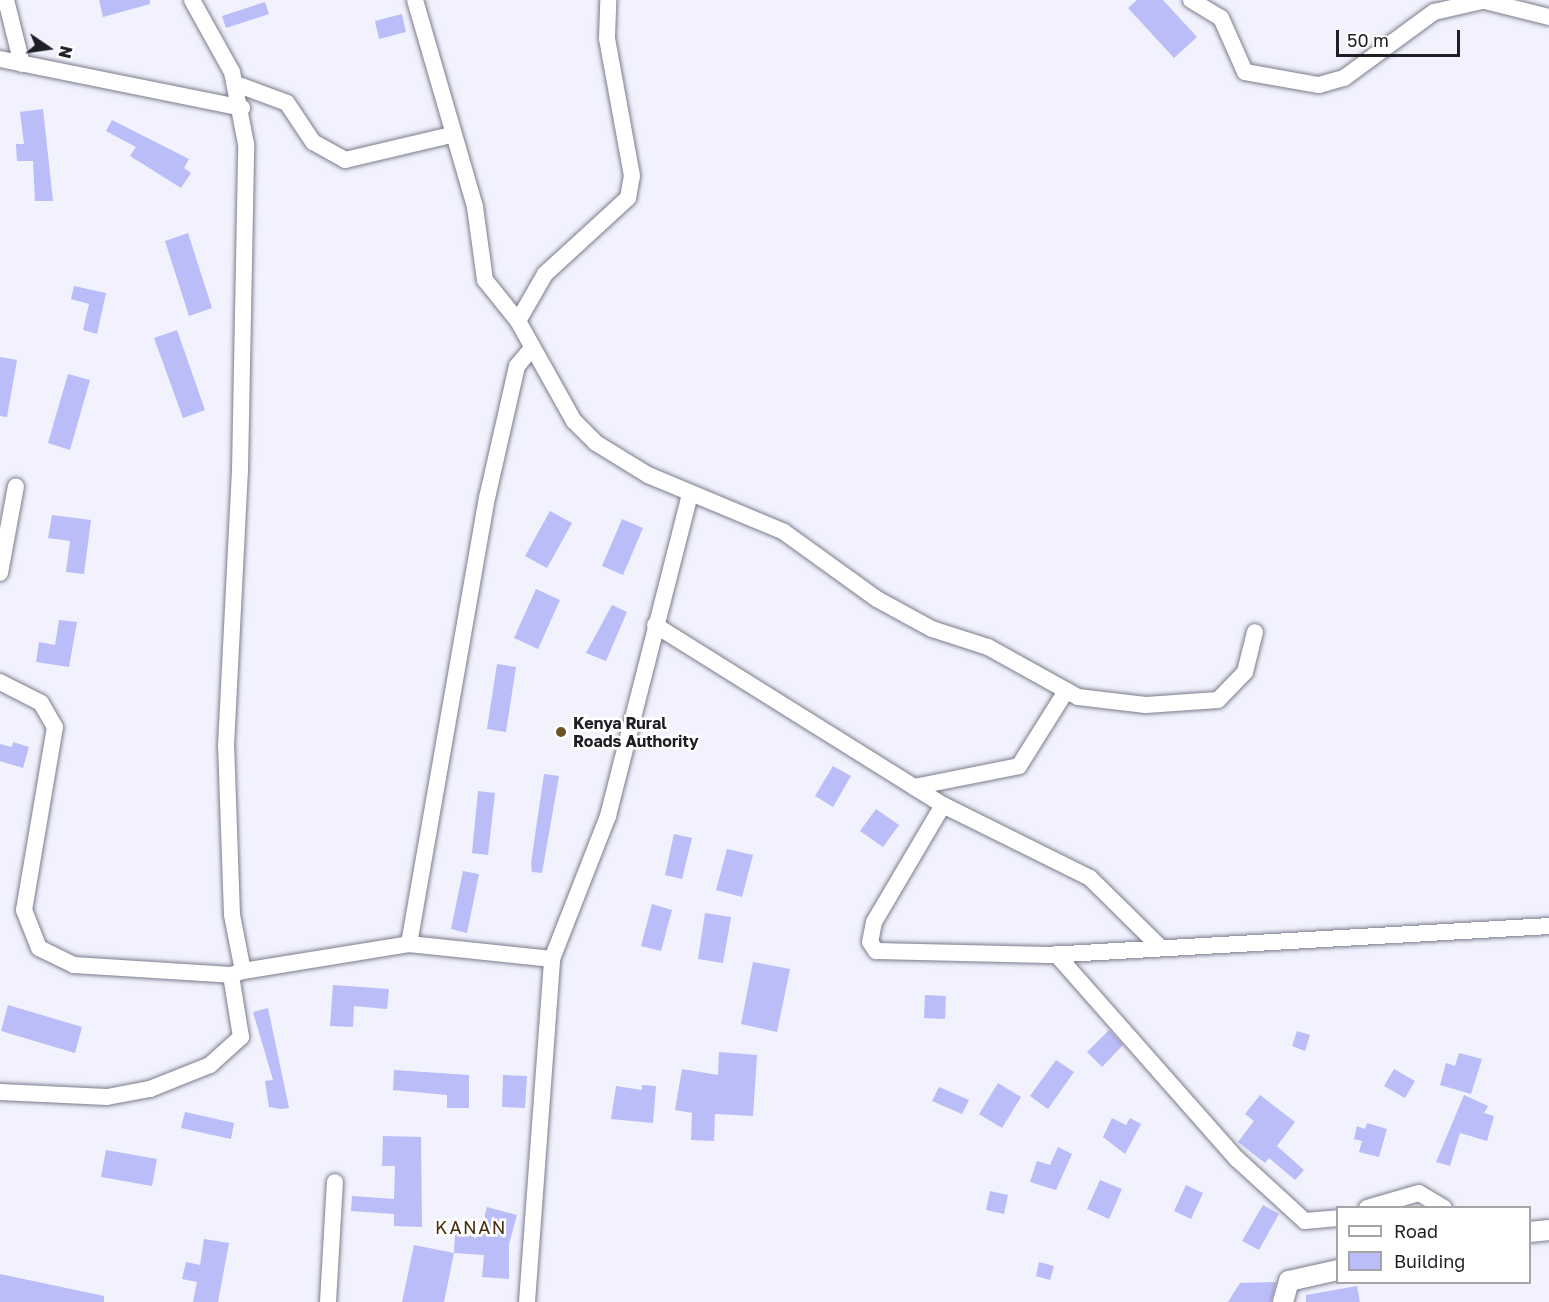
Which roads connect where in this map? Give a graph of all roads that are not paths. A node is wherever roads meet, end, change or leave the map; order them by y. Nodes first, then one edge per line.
1 (6, 0) edge
2 (192, 0) edge
3 (415, 0) edge
4 (608, 0) edge
5 (1191, 0) edge
6 (1486, 0) edge
7 (1549, 17) edge
8 (0, 59) edge
9 (22, 64) junction
10 (236, 84) junction
11 (242, 108) junction
12 (451, 135) junction
13 (518, 321) junction
14 (532, 348) junction
15 (16, 486) dead end
16 (690, 494) junction
17 (0, 573) edge
18 (655, 626) junction
19 (1255, 633) dead end
20 (0, 682) edge
21 (1066, 691) junction
22 (914, 787) junction
23 (943, 805) junction
24 (1549, 926) edge
25 (409, 944) junction
26 (1159, 946) junction
27 (1056, 954) junction
28 (552, 959) junction
29 (237, 973) junction
30 (0, 1092) edge
31 (335, 1182) dead end
32 (1374, 1206) edge
33 (1441, 1206) edge
34 (1336, 1218) edge
35 (1549, 1230) edge
36 (1531, 1232) edge
37 (1336, 1270) edge
38 (328, 1302) edge
39 (528, 1302) edge
40 (1283, 1302) edge

1 - 9 street
2 - 10 street
3 - 12 street
4 - 13 street
5 - 6 street
6 - 7 street
8 - 9 street
9 - 11 street
10 - 11 street
10 - 12 street
11 - 29 street
12 - 13 street
13 - 14 street
14 - 16 street
14 - 25 street
15 - 17 street
16 - 18 street
16 - 21 street
18 - 22 street
18 - 28 street
19 - 21 street
20 - 29 street
21 - 22 street
22 - 23 street
23 - 26 street
23 - 27 street
24 - 26 street
25 - 28 street
25 - 29 street
26 - 27 street
27 - 34 street
28 - 39 street
29 - 30 street
31 - 38 street
32 - 33 street
35 - 36 street
37 - 40 street

